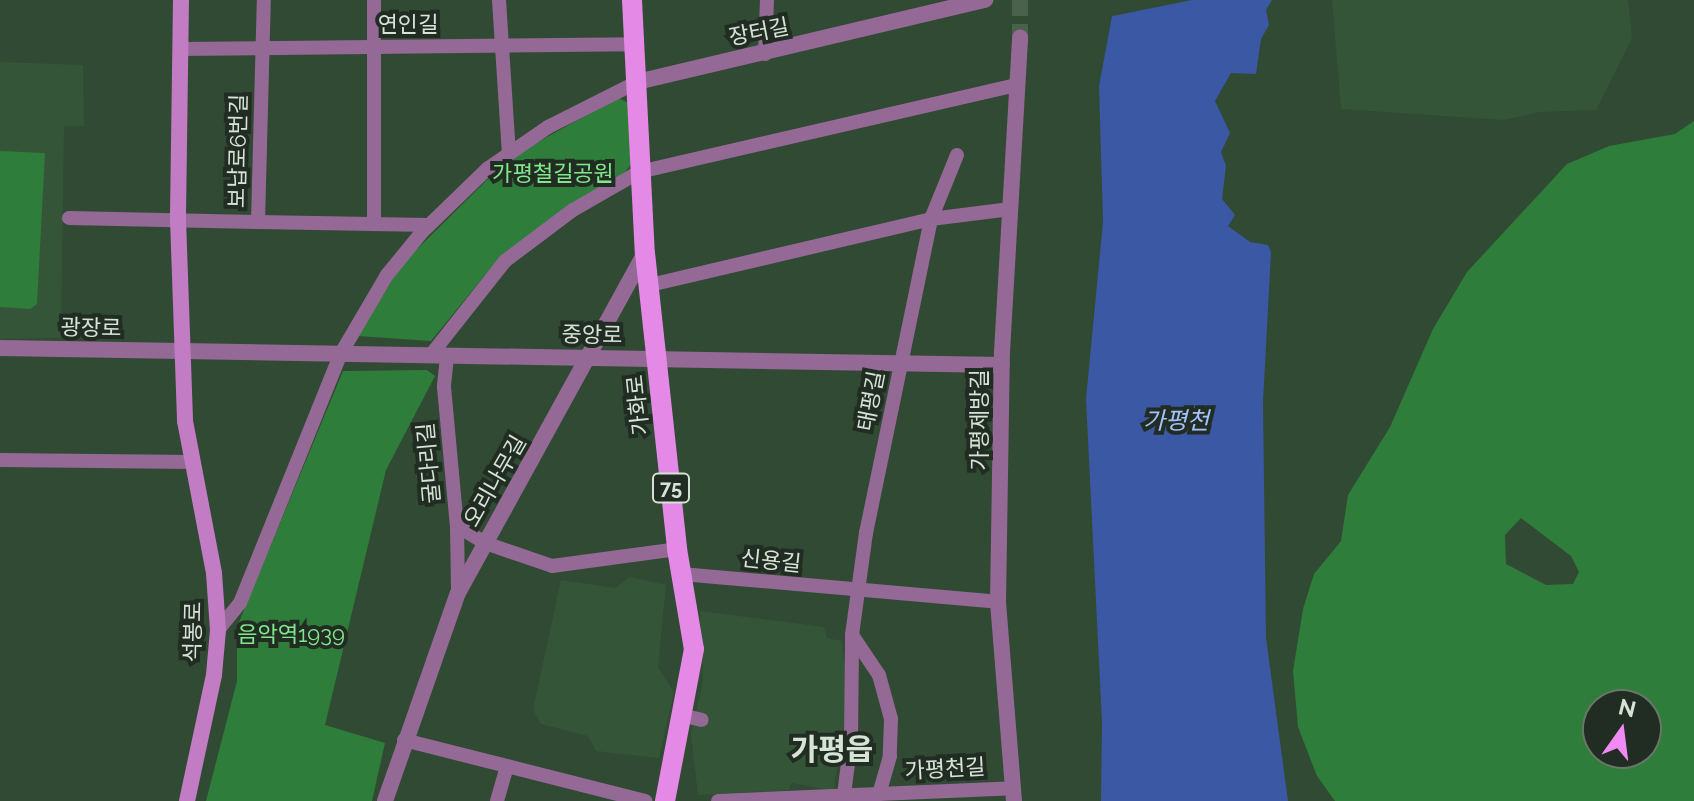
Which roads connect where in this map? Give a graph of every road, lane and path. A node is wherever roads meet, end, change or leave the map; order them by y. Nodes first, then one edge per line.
1 (181, 0) edge
2 (264, 0) edge
3 (374, 0) edge
4 (499, 0) edge
5 (632, 0) edge
6 (767, 0) edge
7 (985, 0) edge
8 (935, 7) edge
9 (1020, 38) tunnel mouth
10 (635, 44) junction
11 (373, 47) junction
12 (262, 48) junction
13 (181, 49) junction
14 (502, 49) junction
15 (765, 54) junction
16 (637, 82) junction
17 (1017, 85) junction
18 (509, 154) junction
19 (957, 155) dead end
20 (639, 172) junction
21 (1010, 209) junction
22 (69, 218) dead end
23 (178, 219) junction
24 (931, 219) junction
25 (258, 222) junction
26 (374, 223) junction
27 (429, 225) junction
28 (645, 253) junction
29 (650, 285) junction
30 (0, 348) edge
31 (182, 351) junction
32 (340, 355) junction
33 (592, 356) junction
34 (439, 357) junction
35 (658, 358) junction
36 (901, 363) junction
37 (1002, 365) junction
38 (0, 460) edge
39 (193, 462) junction
40 (457, 526) junction
41 (485, 543) junction
42 (677, 549) junction
43 (681, 574) junction
44 (857, 592) junction
45 (458, 593) junction
46 (998, 602) junction
47 (218, 630) junction
48 (852, 635) junction
49 (404, 740) junction
50 (507, 767) junction
51 (879, 794) junction
52 (844, 795) junction
53 (1014, 795) edge
54 (715, 798) edge
55 (187, 801) edge
56 (385, 801) edge
57 (497, 801) edge
58 (645, 801) edge
59 (665, 801) edge

1 - 13 main road, 석봉로
2 - 12 street, 보납로6번길
3 - 11 street
4 - 14 street
5 - 10 main road, 가화로 / 75
6 - 15 street
7 - 8 street
8 - 15 street, 장터길
9 - 17 street, 가평제방길
10 - 14 street, 연인길
10 - 16 main road, 가화로 / 75
11 - 12 street, 연인길
11 - 14 street, 연인길
11 - 26 street
12 - 13 street, 연인길
12 - 25 street, 보납로6번길
13 - 23 main road, 석봉로
14 - 18 street
15 - 16 street, 장터길
16 - 18 street
16 - 20 main road, 가화로 / 75
17 - 20 street
17 - 21 street, 가평제방길
18 - 27 street
19 - 24 street, 태평길
20 - 28 main road, 가화로 / 75
20 - 34 street
21 - 24 street
21 - 37 street, 가평제방길
22 - 23 street
23 - 25 street, 보납로6번길
23 - 31 main road, 석봉로
24 - 29 street
24 - 36 street, 태평길
25 - 26 street
26 - 27 street
27 - 32 street
28 - 29 main road, 가화로 / 75
28 - 33 street, 오리나무길
29 - 35 main road, 가화로 / 75
30 - 31 street, 광장로
31 - 32 street, 중앙로
31 - 39 main road, 석봉로
32 - 34 street, 중앙로
32 - 47 street
33 - 34 street, 중앙로
33 - 35 street, 중앙로
33 - 41 street, 오리나무길
34 - 40 street, 굴다리길
35 - 36 street, 중앙로
35 - 42 main road, 가화로 / 75
36 - 37 street, 중앙로
36 - 44 street, 태평길
37 - 46 street, 가평제방길
38 - 39 street
39 - 47 main road, 석봉로
40 - 41 street, 굴다리길
40 - 45 street
41 - 42 street, 굴다리길
41 - 45 street, 오리나무길
42 - 43 main road, 가화로 / 75
43 - 44 street, 신용길
43 - 59 main road, 가화로 / 75
44 - 46 street, 신용길
44 - 48 street
45 - 49 street, 오리나무길
46 - 53 street, 가평제방길
47 - 55 main road, 석봉로
48 - 51 street, 가평천길
48 - 52 street
49 - 50 street
49 - 56 street, 오리나무길
50 - 57 street
50 - 58 street
51 - 52 street, 가평천길
51 - 53 street, 가평천길
52 - 54 street, 가평천길

